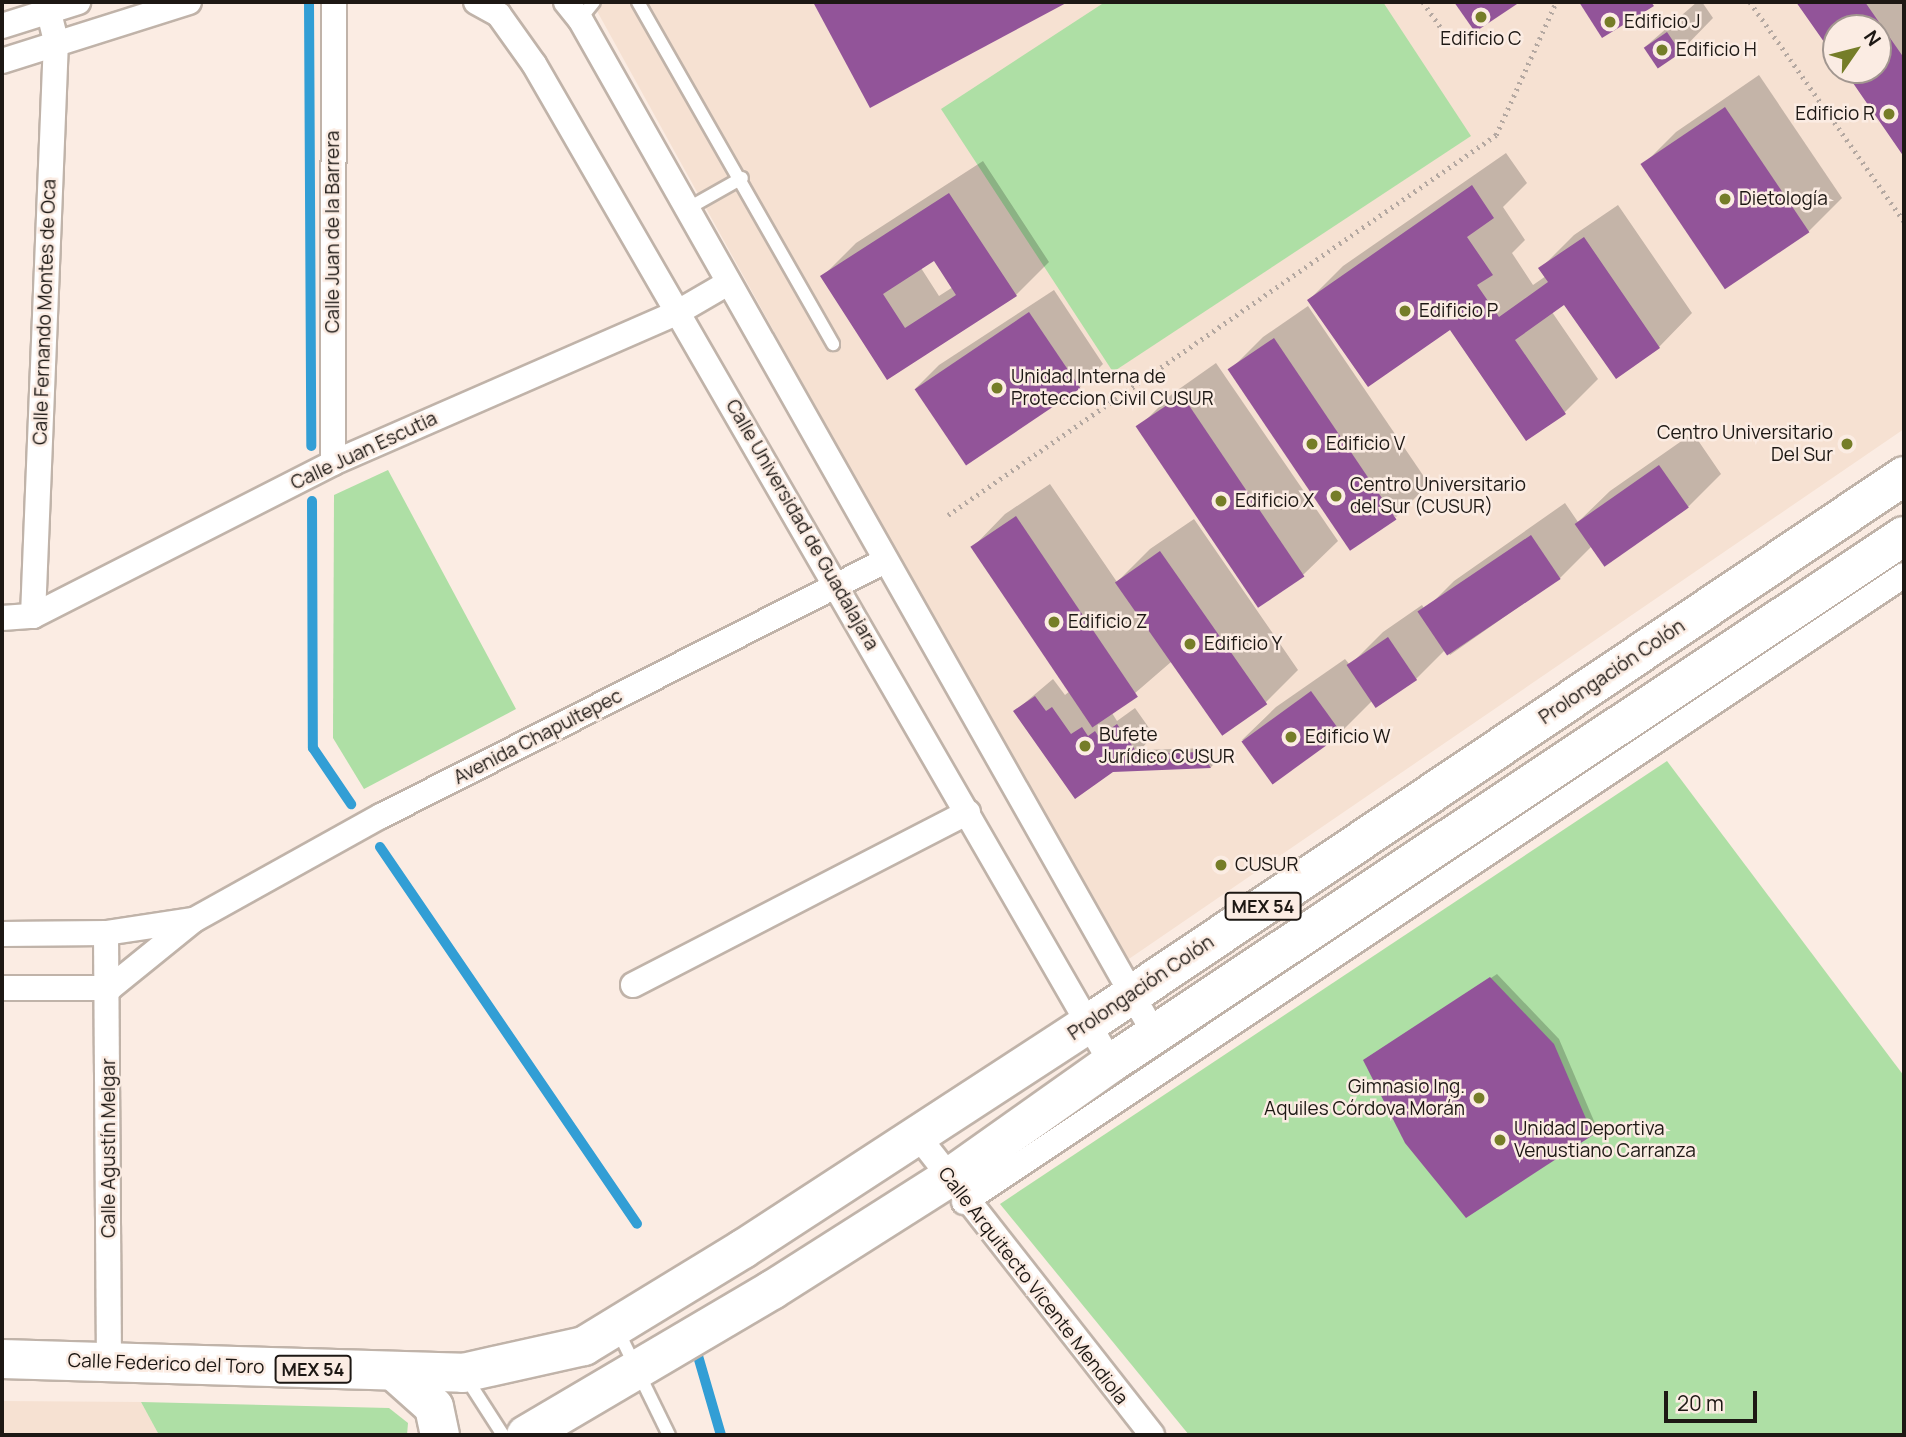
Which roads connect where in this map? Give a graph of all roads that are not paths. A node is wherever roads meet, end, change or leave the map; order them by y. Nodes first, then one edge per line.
1 (78, 2) edge
2 (189, 2) edge
3 (334, 2) edge
4 (476, 2) edge
5 (638, 2) edge
6 (580, 7) edge
7 (48, 10) junction
8 (2, 26) edge
9 (57, 41) junction
10 (2, 61) edge
11 (742, 178) junction
12 (687, 209) junction
13 (728, 283) junction
14 (678, 312) junction
15 (833, 344) dead end
16 (333, 463) junction
17 (1904, 476) edge
18 (1904, 536) edge
19 (885, 561) junction
20 (1904, 575) edge
21 (838, 586) junction
22 (33, 616) junction
23 (2, 618) edge
24 (968, 812) junction
25 (194, 920) junction
26 (106, 933) junction
27 (2, 934) edge
28 (633, 985) dead end
29 (2, 988) edge
30 (110, 988) junction
31 (1131, 995) junction
32 (1088, 1024) junction
33 (1155, 1035) junction
34 (1111, 1063) junction
35 (917, 1135) junction
36 (956, 1190) junction
37 (617, 1328) junction
38 (2, 1359) edge
39 (108, 1362) junction
40 (395, 1371) junction
41 (638, 1371) junction
42 (463, 1373) junction
43 (440, 1435) edge
44 (503, 1435) edge
45 (526, 1435) edge
46 (669, 1435) edge
47 (1152, 1435) edge

1 - 7 street
2 - 9 street
3 - 16 street, Calle Juan de la Barrera
4 - 14 street, Calle Universidad de Guadalajara
5 - 11 lane
6 - 12 street
7 - 8 street
7 - 9 street, Calle Fernando Montes de Oca
9 - 10 street
9 - 22 street, Calle Fernando Montes de Oca
11 - 12 lane
11 - 15 lane
12 - 13 street
13 - 14 street, Calle Juan Escutia
13 - 19 street
14 - 16 street, Calle Juan Escutia
14 - 21 street, Calle Universidad de Guadalajara
16 - 22 street, Calle Juan Escutia
17 - 31 main road, Prolongación Colón / MEX 54
18 - 33 main road, MEX 54
19 - 21 street, Avenida Chapultepec
19 - 31 street
20 - 36 street
21 - 24 street, Calle Universidad de Guadalajara
21 - 25 street, Avenida Chapultepec
22 - 23 street, Calle Juan Escutia
24 - 28 street
24 - 32 street, Calle Universidad de Guadalajara
25 - 26 street, Avenida Chapultepec
25 - 30 street, Avenida Chapultepec
26 - 27 street, Avenida Chapultepec
26 - 30 street, Calle Agustín Melgar
29 - 30 street
30 - 39 street, Calle Agustín Melgar
31 - 32 main road, Prolongación Colón / MEX 54
31 - 33 street
32 - 34 street, Calle Universidad de Guadalajara
32 - 35 main road, Prolongación Colón / MEX 54
33 - 34 main road, MEX 54
34 - 36 main road, MEX 54
35 - 36 street, Calle Arquitecto Vicente Mendiola
35 - 37 main road, Prolongación Colón / MEX 54
36 - 41 main road, MEX 54
36 - 47 street, Calle Arquitecto Vicente Mendiola
37 - 41 lane
37 - 42 main road, Calle Federico del Toro / MEX 54
38 - 39 main road, Calle Federico del Toro / MEX 54
39 - 40 main road, Calle Federico del Toro / MEX 54
40 - 42 main road, Calle Federico del Toro / MEX 54
40 - 43 main road
41 - 45 main road, MEX 54
41 - 46 lane
42 - 44 lane

